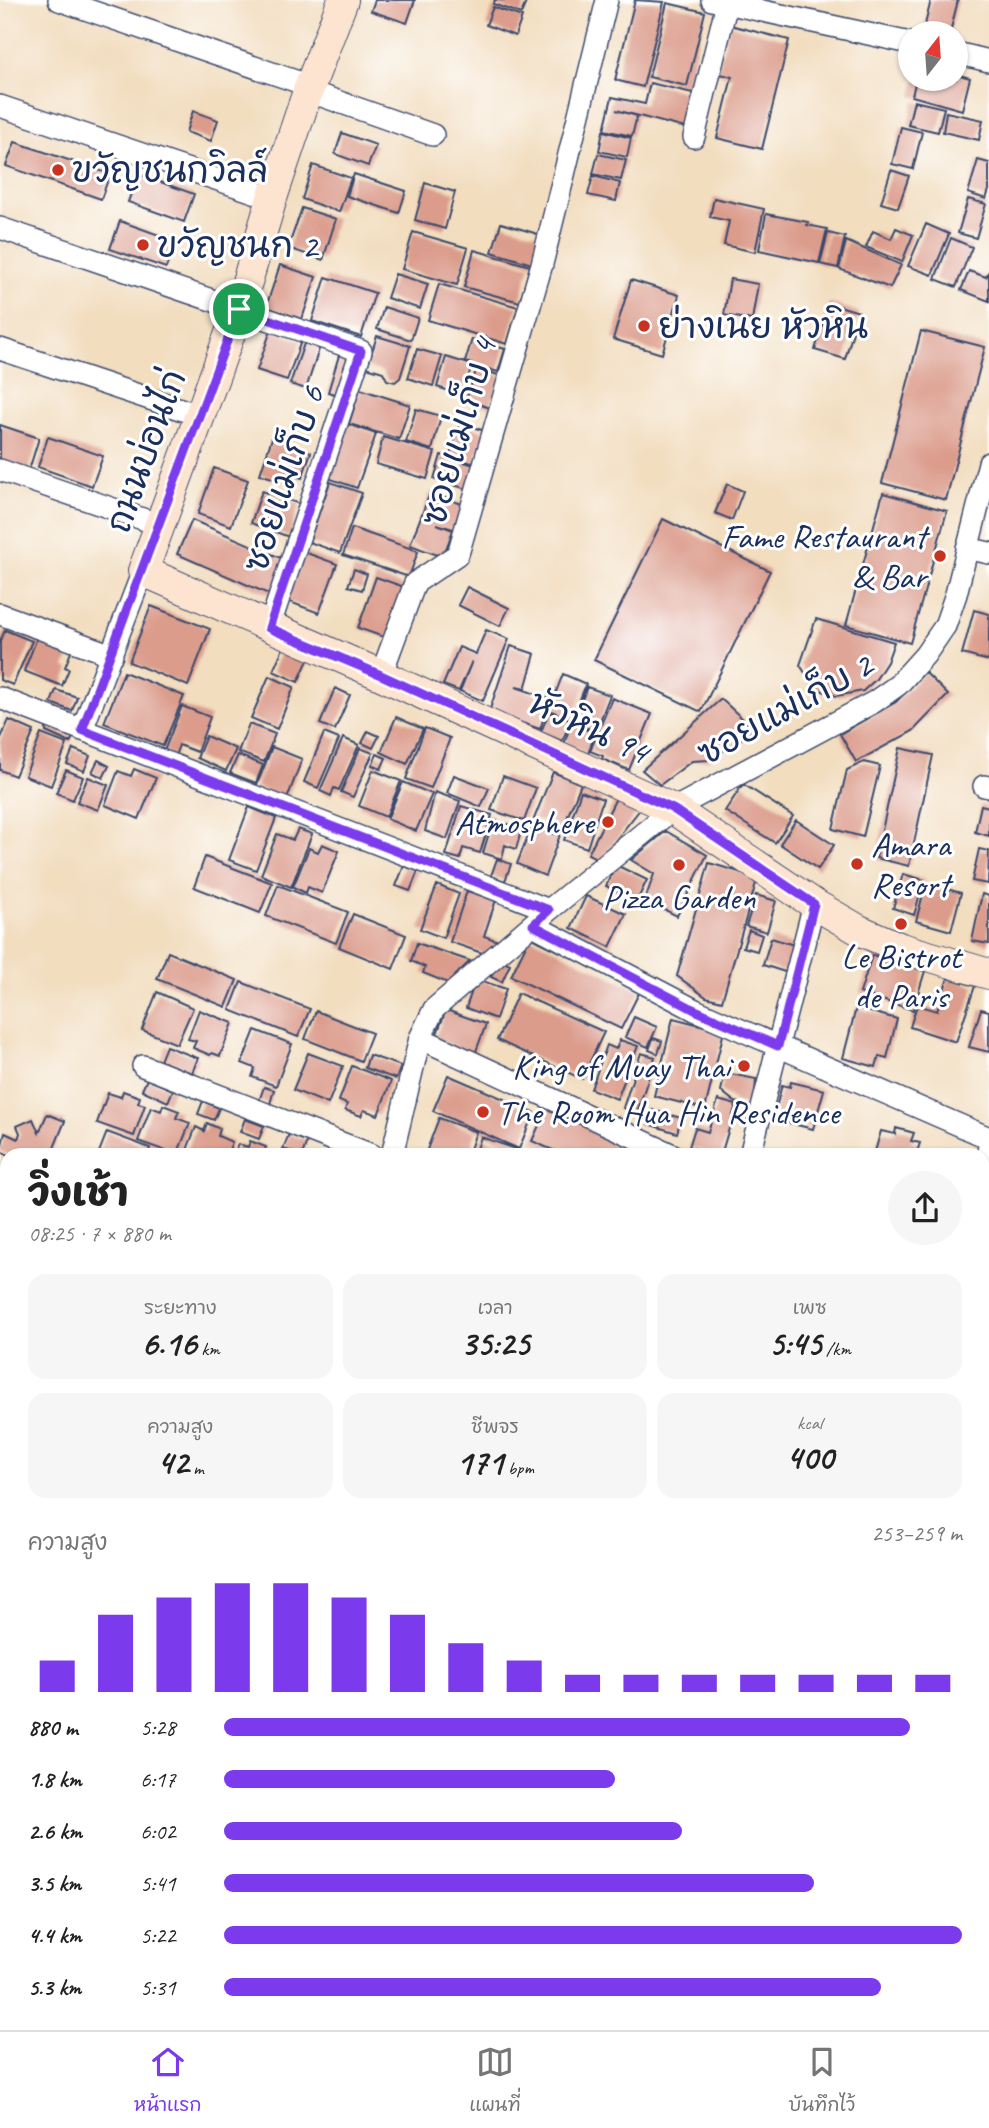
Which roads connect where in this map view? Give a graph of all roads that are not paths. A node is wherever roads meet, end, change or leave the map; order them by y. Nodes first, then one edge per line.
1 (60, 0) edge
2 (343, 0) edge
3 (607, 0) edge
4 (720, 2) edge
5 (898, 40) edge
6 (968, 56) edge
7 (989, 61) edge
8 (309, 89) junction
9 (0, 106) edge
10 (433, 135) dead end
11 (694, 136) dead end
12 (272, 198) junction
13 (0, 228) edge
14 (239, 309) junction
15 (0, 349) edge
16 (201, 416) junction
17 (989, 463) edge
18 (0, 470) edge
19 (160, 525) junction
20 (967, 548) junction
21 (989, 552) edge
22 (143, 571) junction
23 (0, 614) edge
24 (269, 628) junction
25 (112, 655) junction
26 (381, 675) junction
27 (0, 698) edge
28 (82, 730) junction
29 (673, 809) junction
30 (814, 904) junction
31 (549, 910) junction
32 (533, 925) junction
33 (989, 974) edge
34 (420, 1038) junction
35 (778, 1046) junction
36 (143, 1066) dead end
37 (354, 1148) edge
38 (394, 1148) edge
39 (658, 1148) edge
40 (752, 1148) edge
41 (980, 1148) edge

1 - 8 street
2 - 8 street, ถนนบ่อนไก่
3 - 26 street, ซอยแม่เก็บ 4
4 - 5 street
4 - 11 street
6 - 7 street
8 - 10 street
8 - 12 street, ถนนบ่อนไก่
9 - 12 street
12 - 14 street, ถนนบ่อนไก่
13 - 14 street
14 - 16 street, ถนนบ่อนไก่
14 - 24 street, ซอยแม่เก็บ 6
15 - 16 street
16 - 19 street, ถนนบ่อนไก่
17 - 20 street, ซอยแม่เก็บ 2
18 - 19 street
19 - 22 street, ถนนบ่อนไก่
20 - 21 street
20 - 29 street, ซอยแม่เก็บ 2
22 - 24 street, หัวหิน 94
22 - 25 street
23 - 25 street
24 - 26 street, หัวหิน 94
25 - 28 street
26 - 29 street, หัวหิน 94
27 - 28 street
28 - 31 street
29 - 30 street, หัวหิน 94
29 - 31 street, ซอยแม่เก็บ 2
30 - 33 street, หัวหิน 94
30 - 35 street
31 - 32 street, ซอยแม่เก็บ 2
32 - 34 street, ซอยแม่เก็บ 2
32 - 35 street
34 - 38 street, ซอยแม่เก็บ 2
34 - 39 street
35 - 40 street
35 - 41 street
36 - 37 street

